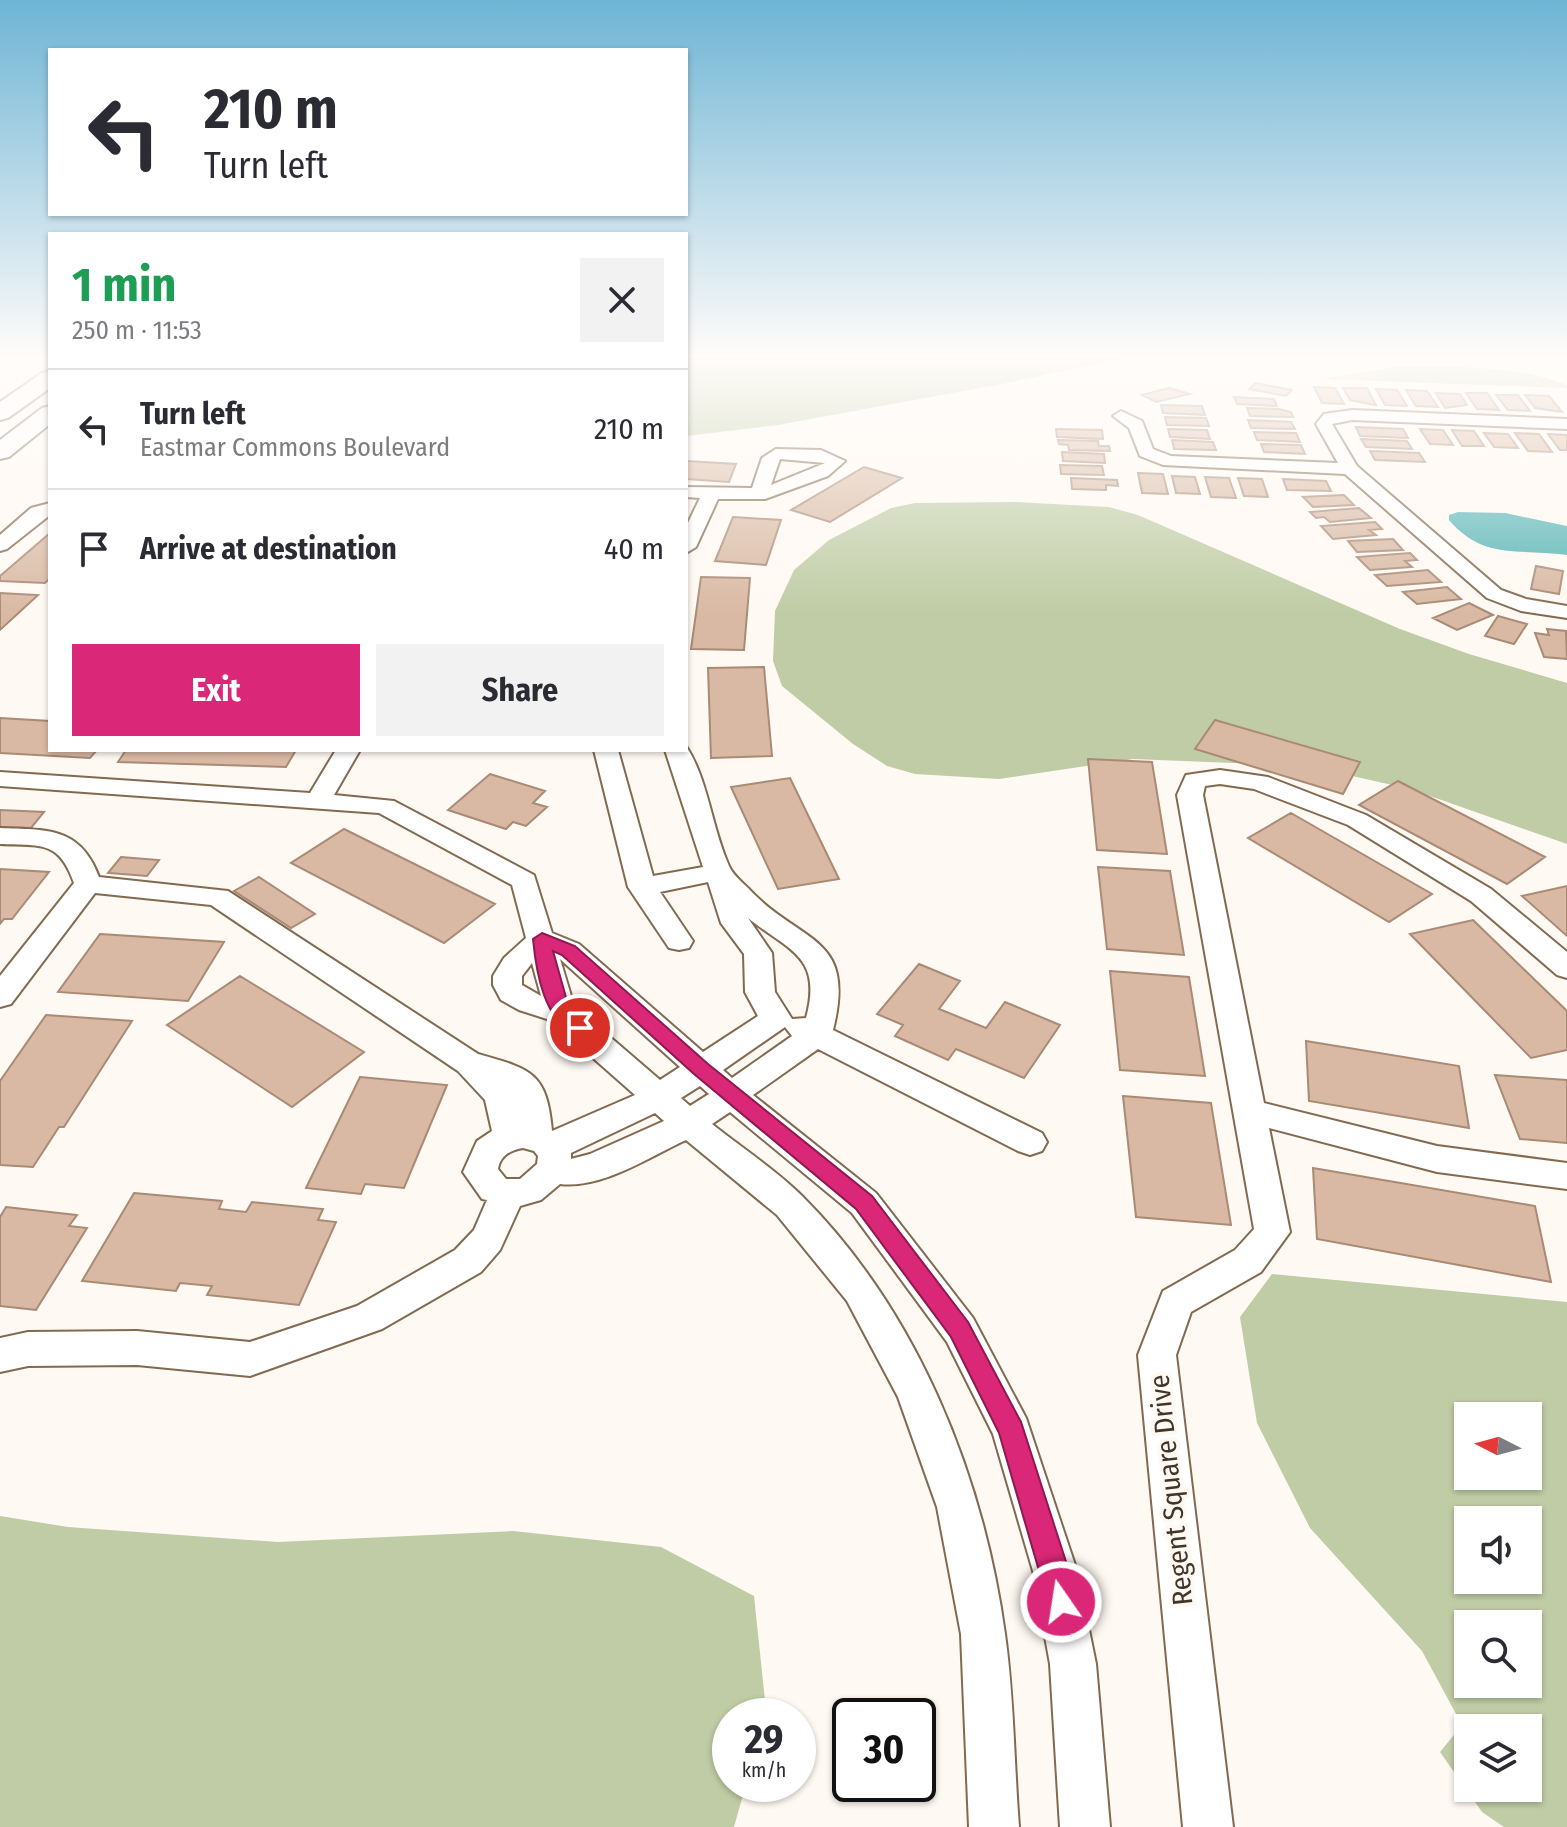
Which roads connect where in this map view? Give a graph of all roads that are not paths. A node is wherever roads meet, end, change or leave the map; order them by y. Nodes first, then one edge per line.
1 (32, 443) edge
2 (1143, 443) edge
3 (1335, 443) edge
4 (0, 461) edge
5 (1350, 469) junction
6 (688, 492) edge
7 (711, 494) junction
8 (759, 495) dead end
9 (48, 510) edge
10 (688, 543) edge
11 (0, 545) edge
12 (1567, 612) edge
13 (347, 752) edge
14 (607, 752) edge
15 (678, 752) edge
16 (0, 779) edge
17 (318, 801) junction
18 (0, 836) edge
19 (718, 872) junction
20 (88, 884) junction
21 (642, 887) junction
22 (542, 939) junction
23 (679, 941) dead end
24 (1567, 968) edge
25 (0, 997) edge
26 (560, 1011) junction
27 (777, 1018) junction
28 (817, 1034) junction
29 (701, 1069) junction
30 (732, 1096) junction
31 (659, 1097) junction
32 (1249, 1111) junction
33 (689, 1124) junction
34 (1030, 1142) dead end
35 (538, 1148) junction
36 (1567, 1176) edge
37 (506, 1193) junction
38 (0, 1355) edge
39 (994, 1827) edge
40 (1085, 1827) edge
41 (1208, 1827) edge

1 - 4 highway
2 - 5 street
3 - 5 street
5 - 12 street
6 - 7 street
7 - 8 street
7 - 10 street
9 - 11 street
13 - 17 street
14 - 21 street
15 - 19 street
16 - 17 street
17 - 22 street
18 - 20 street
19 - 21 street
19 - 27 street
19 - 28 street
20 - 25 street
20 - 35 street
21 - 23 street
22 - 26 street
22 - 26 street
22 - 29 street
24 - 32 street, Regent Square Drive
26 - 31 street
27 - 28 street
27 - 29 street
28 - 30 street
28 - 34 street
29 - 30 street
29 - 31 street
30 - 33 street
30 - 40 street
31 - 33 street
31 - 35 street
32 - 36 street
32 - 41 street, Regent Square Drive
33 - 35 street
33 - 39 street
35 - 37 street
35 - 37 street
37 - 38 street

